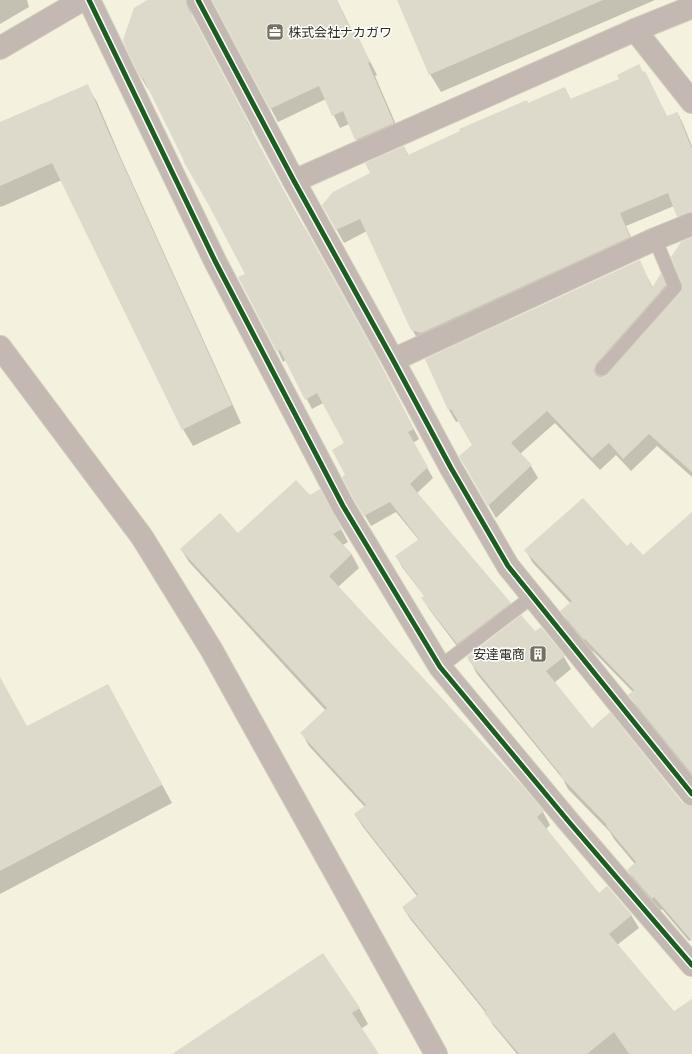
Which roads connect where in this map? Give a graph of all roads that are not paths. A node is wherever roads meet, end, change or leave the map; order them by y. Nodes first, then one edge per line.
1 (82, 0) edge
2 (89, 0) edge
3 (198, 0) edge
4 (692, 7) edge
5 (635, 30) junction
6 (0, 48) edge
7 (692, 102) edge
8 (294, 181) junction
9 (692, 224) edge
10 (655, 239) junction
11 (0, 347) edge
12 (393, 360) junction
13 (602, 369) dead end
14 (533, 596) junction
15 (440, 668) junction
16 (692, 794) edge
17 (692, 965) edge
18 (436, 1054) edge

1 - 6 street
2 - 15 street
3 - 8 street
4 - 5 street
5 - 7 street
5 - 8 street
8 - 12 street
9 - 10 street
10 - 12 street
10 - 13 lane
11 - 18 street
12 - 14 street
14 - 15 lane
14 - 16 street
15 - 17 street

